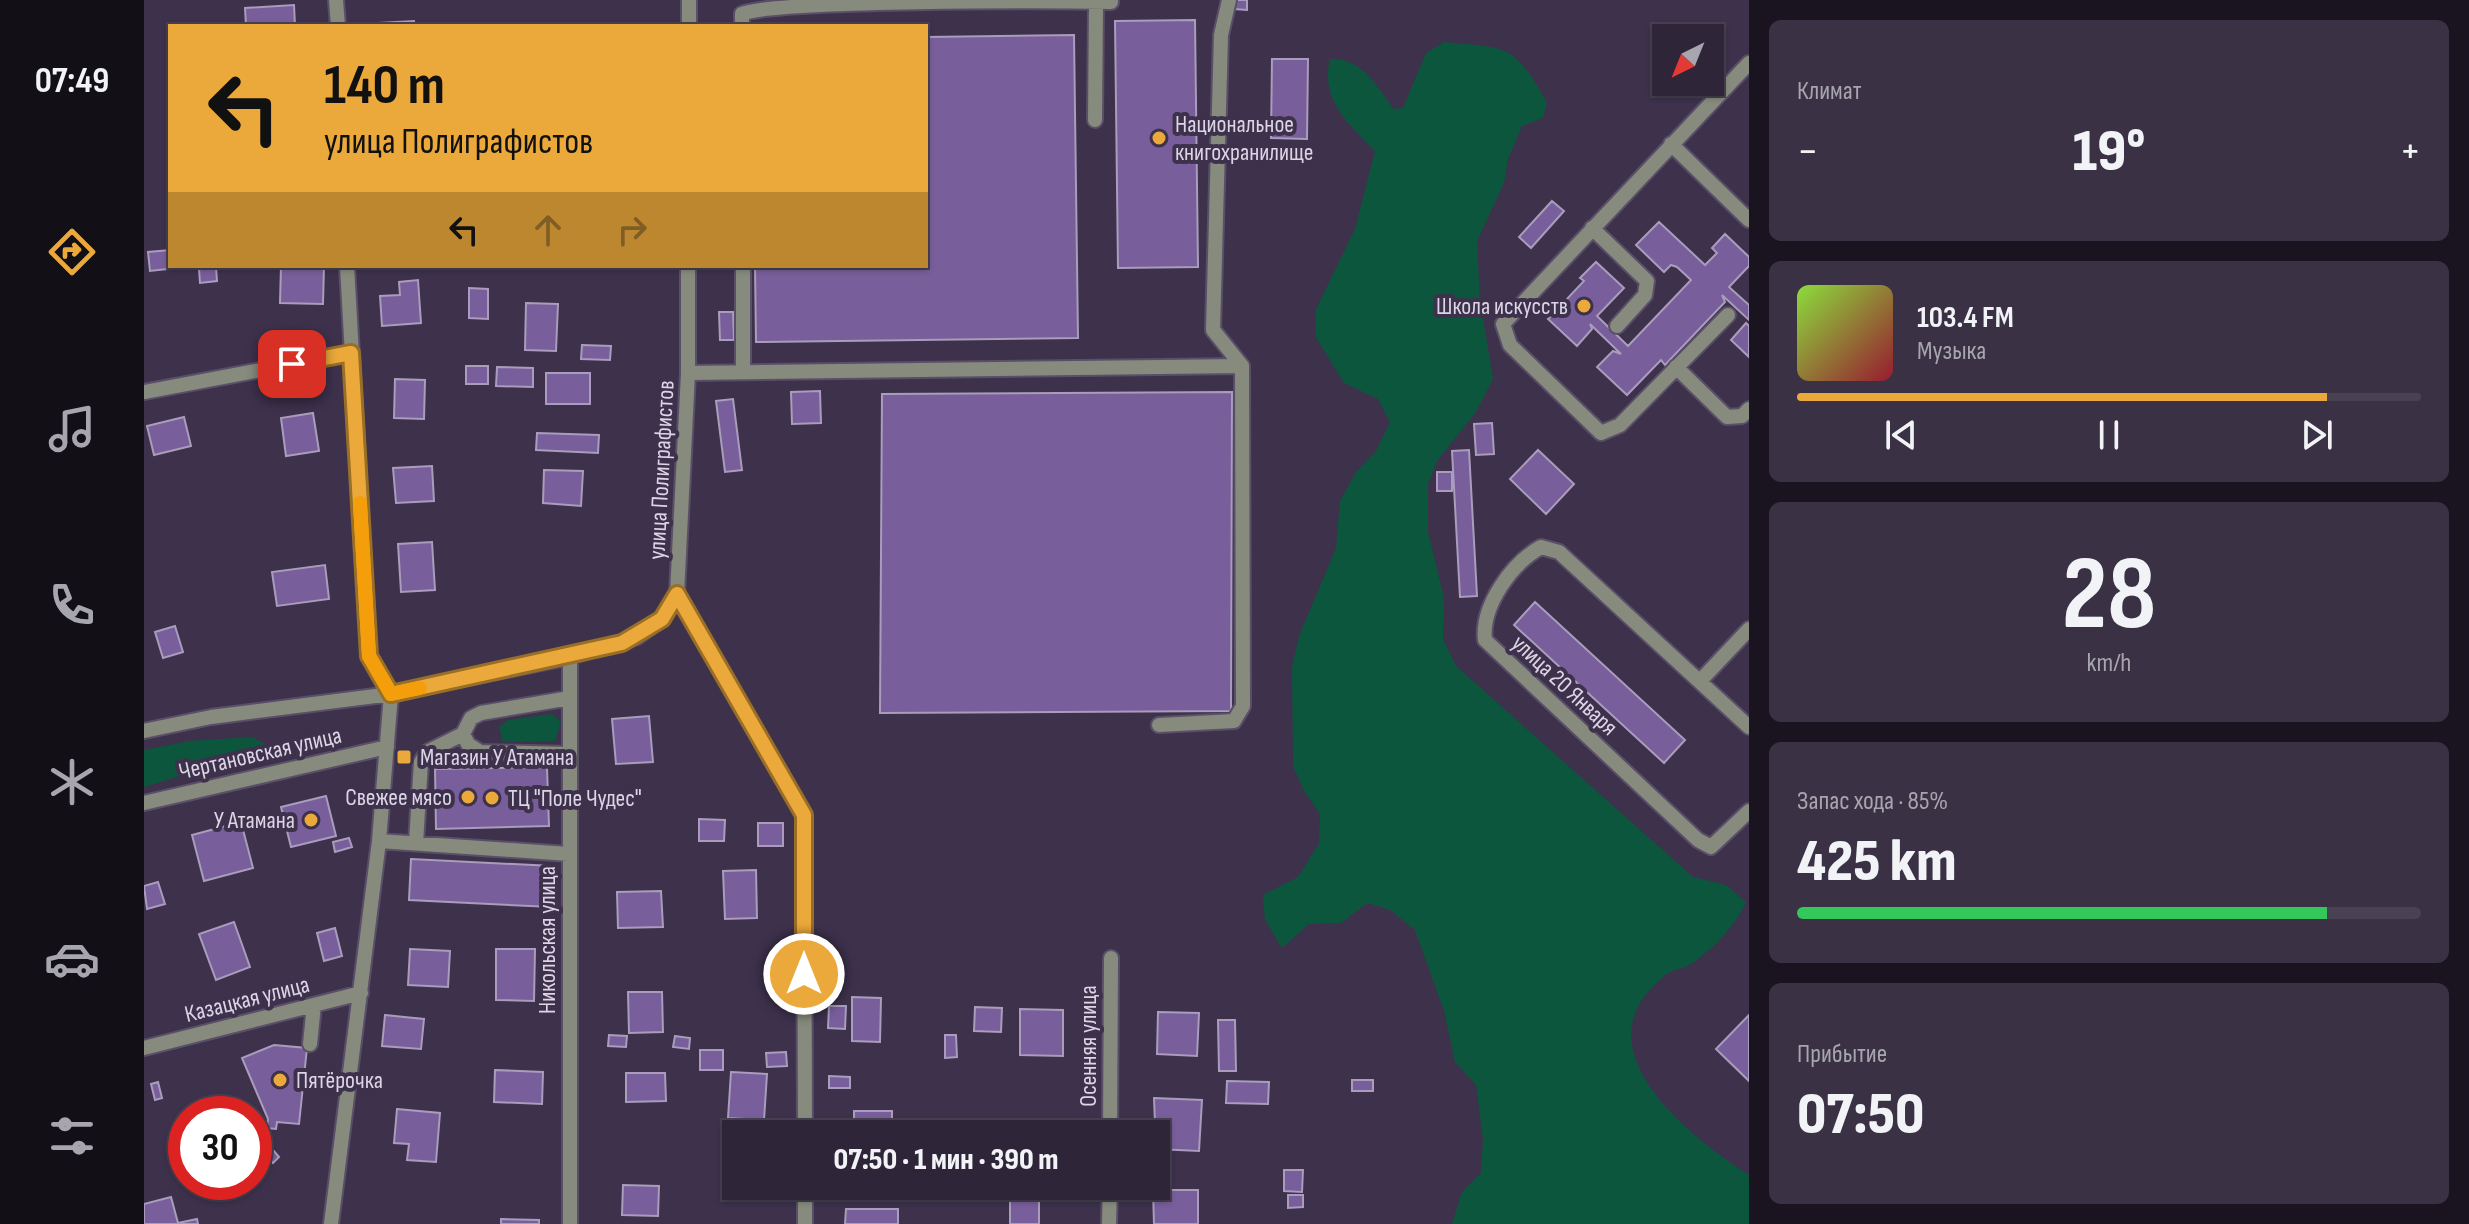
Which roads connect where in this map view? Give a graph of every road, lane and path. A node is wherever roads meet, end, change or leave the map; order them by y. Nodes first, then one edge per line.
1 (336, 0) edge
2 (689, 0) edge
3 (1229, 0) edge
4 (1104, 2) edge
5 (338, 24) edge
6 (689, 24) edge
7 (742, 24) edge
8 (1749, 63) edge
9 (1095, 120) dead end
10 (1671, 144) junction
11 (1749, 220) edge
12 (1592, 228) junction
13 (347, 268) edge
14 (688, 268) edge
15 (743, 268) edge
16 (1728, 315) dead end
17 (1617, 326) dead end
18 (351, 353) junction
19 (1242, 366) junction
20 (1676, 367) junction
21 (743, 372) junction
22 (688, 373) junction
23 (144, 392) edge
24 (1749, 409) edge
25 (677, 594) junction
26 (1749, 629) edge
27 (570, 657) junction
28 (1701, 680) junction
29 (391, 694) junction
30 (570, 698) junction
31 (1159, 725) dead end
32 (1749, 727) edge
33 (144, 731) edge
34 (463, 734) junction
35 (387, 747) junction
36 (570, 754) junction
37 (144, 803) edge
38 (1749, 811) edge
39 (379, 841) junction
40 (416, 843) junction
41 (569, 854) junction
42 (1111, 958) dead end
43 (361, 993) junction
44 (314, 1005) junction
45 (310, 1044) dead end
46 (144, 1048) edge
47 (805, 1120) edge
48 (1110, 1120) edge
49 (805, 1200) edge
50 (1110, 1200) edge
51 (331, 1224) edge
52 (570, 1224) edge
53 (805, 1224) edge
54 (1109, 1224) edge

1 - 5 street
2 - 6 street
3 - 19 street
4 - 7 street
4 - 9 street
8 - 10 street
10 - 11 street
10 - 12 street
12 - 17 street
12 - 20 street
13 - 18 street
14 - 22 street, улица Полиграфистов
15 - 21 street
16 - 20 street
18 - 23 street
18 - 29 street
19 - 21 street
19 - 31 street
20 - 24 street
21 - 22 street
22 - 25 street, улица Полиграфистов
25 - 27 street, улица Полиграфистов
25 - 47 street
26 - 28 street
27 - 29 street, улица Полиграфистов
27 - 30 street, Никольская улица
28 - 32 street
28 - 38 street, улица 20 Января
29 - 33 street, улица Полиграфистов
29 - 35 street
30 - 34 street
30 - 36 street, Никольская улица
34 - 36 street
34 - 40 street
35 - 37 street, Чертановская улица
35 - 39 street
36 - 41 street, Никольская улица
39 - 40 street
39 - 43 street
40 - 41 street
41 - 52 street, Никольская улица
42 - 48 street, Осенняя улица
43 - 44 street, Казацкая улица
43 - 51 street
44 - 45 street
44 - 46 street, Казацкая улица
49 - 53 street
50 - 54 street

